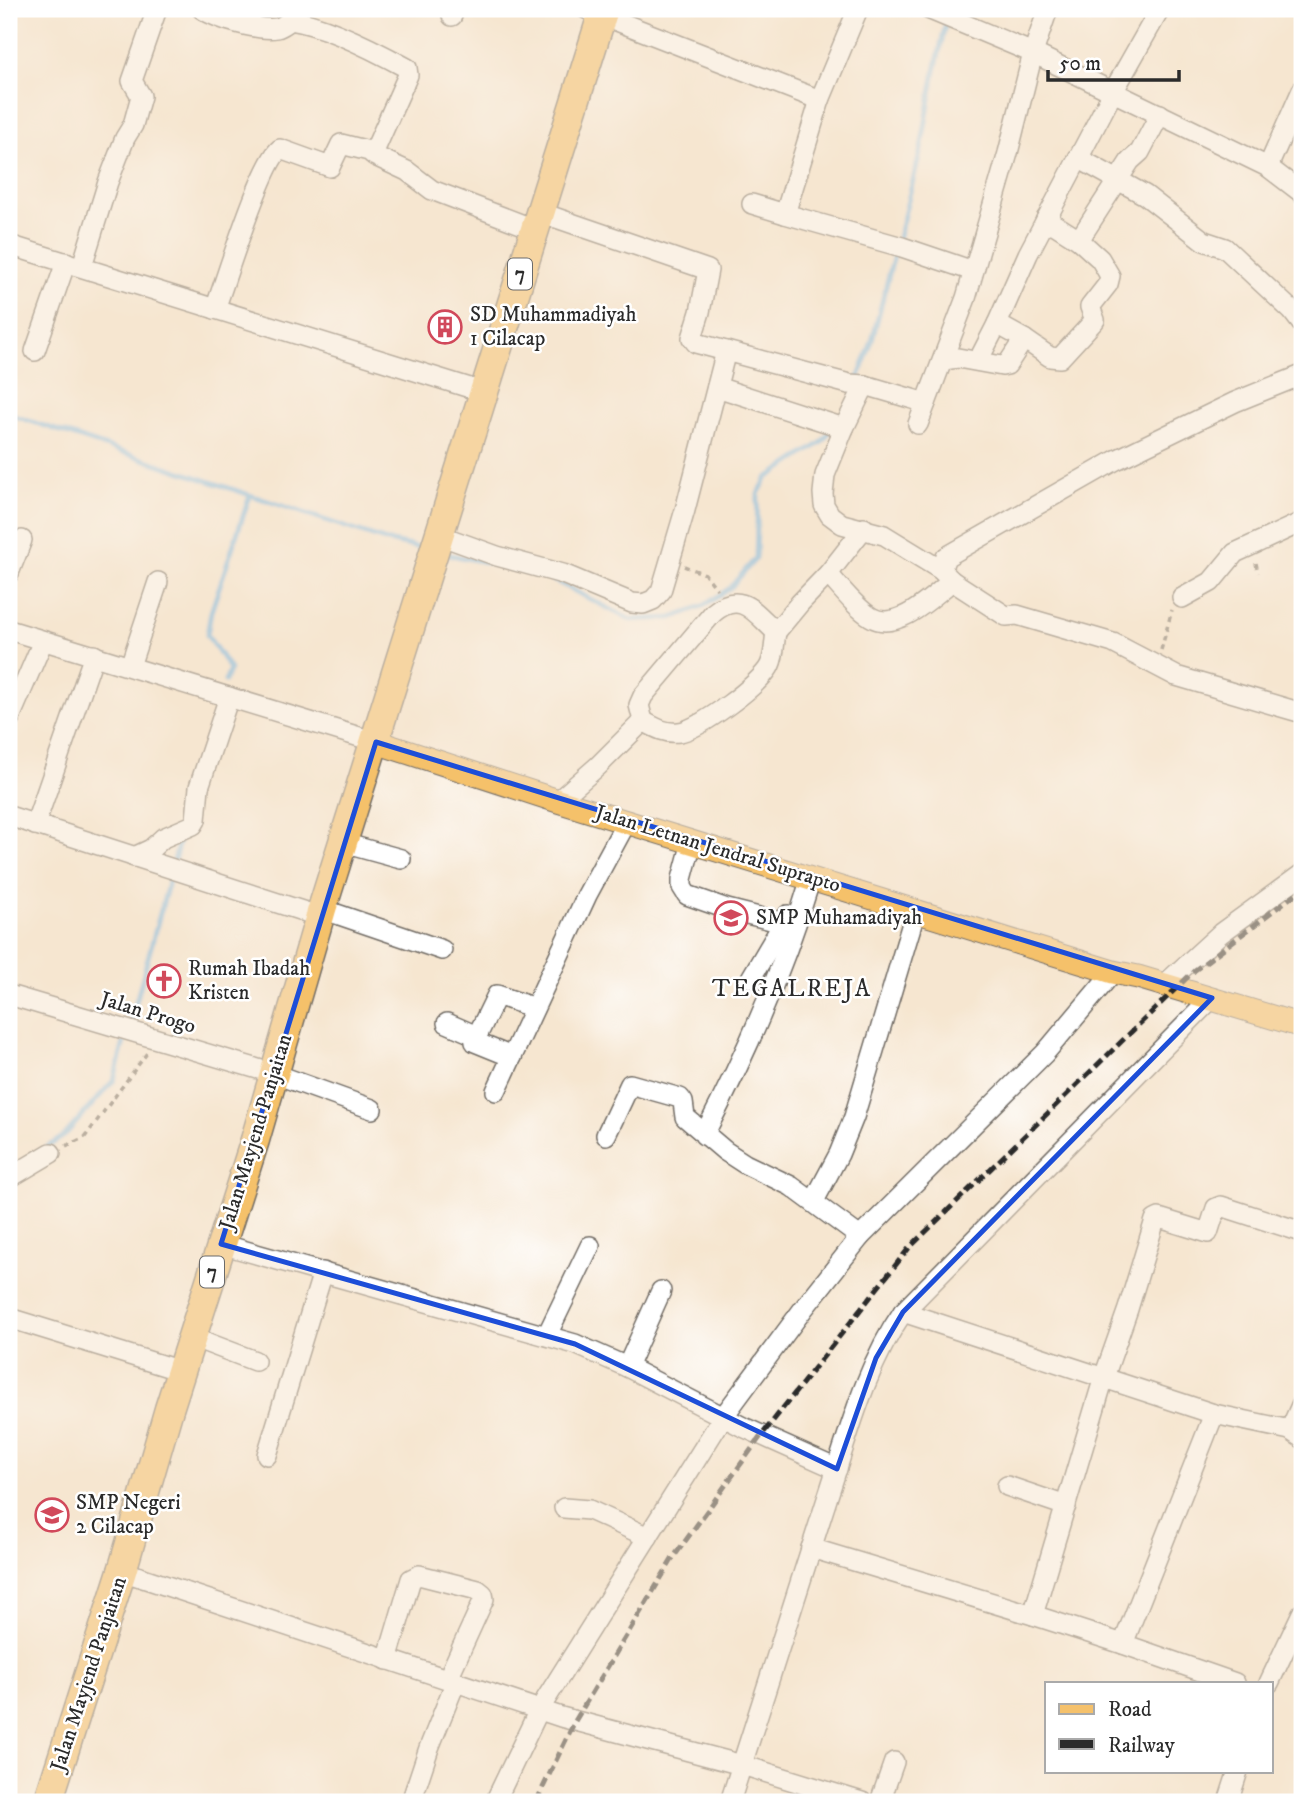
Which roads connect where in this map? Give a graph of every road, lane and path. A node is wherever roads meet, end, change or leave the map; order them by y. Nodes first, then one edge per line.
1 (157, 9) edge
2 (202, 9) edge
3 (858, 9) edge
4 (1048, 9) edge
5 (1160, 9) edge
6 (597, 10) edge
7 (932, 10) edge
8 (1032, 53) junction
9 (1302, 90) edge
10 (1114, 92) junction
11 (820, 100) junction
12 (1160, 114) junction
13 (373, 154) junction
14 (1078, 158) junction
15 (1268, 167) junction
16 (1118, 180) junction
17 (1302, 193) edge
18 (752, 204) dead end
19 (785, 214) junction
20 (1046, 219) junction
21 (536, 220) junction
22 (1079, 240) junction
23 (9, 245) edge
24 (74, 264) junction
25 (973, 271) junction
26 (215, 309) junction
27 (997, 324) junction
28 (1302, 324) edge
29 (1024, 339) junction
30 (35, 351) dead end
31 (726, 351) junction
32 (943, 360) junction
33 (978, 362) junction
34 (1302, 375) edge
35 (859, 385) junction
36 (717, 387) junction
37 (483, 392) junction
38 (926, 403) junction
39 (918, 424) dead end
40 (836, 425) junction
41 (1302, 522) edge
42 (864, 528) junction
43 (438, 537) junction
44 (22, 540) dead end
45 (670, 561) junction
46 (9, 573) edge
47 (828, 574) junction
48 (946, 576) junction
49 (708, 578) junction
50 (158, 582) dead end
51 (716, 588) dead end
52 (711, 592) dead end
53 (1182, 597) joint
54 (9, 631) edge
55 (775, 640) junction
56 (43, 641) junction
57 (94, 655) junction
58 (130, 666) junction
59 (1156, 666) junction
60 (229, 697) junction
61 (1302, 713) edge
62 (9, 720) edge
63 (643, 721) junction
64 (376, 742) junction
65 (558, 801) junction
66 (9, 816) edge
67 (626, 821) junction
68 (35, 825) junction
69 (692, 842) junction
70 (343, 843) junction
71 (134, 857) junction
72 (401, 859) dead end
73 (1302, 874) edge
74 (810, 878) junction
75 (916, 910) junction
76 (322, 913) junction
77 (783, 923) junction
78 (442, 950) dead end
79 (1113, 971) junction
80 (751, 978) dead end
81 (1163, 986) junction
82 (9, 995) edge
83 (1212, 998) junction
84 (534, 1008) junction
85 (447, 1023) dead end
86 (1302, 1026) edge
87 (477, 1036) junction
88 (157, 1040) junction
89 (512, 1057) junction
90 (275, 1074) junction
91 (496, 1091) dead end
92 (372, 1109) dead end
93 (606, 1135) dead end
94 (704, 1135) junction
95 (51, 1153) joint
96 (9, 1178) edge
97 (814, 1201) junction
98 (1302, 1232) edge
99 (860, 1237) junction
100 (220, 1244) junction
101 (590, 1246) dead end
102 (323, 1272) junction
103 (661, 1291) dead end
104 (903, 1312) junction
105 (9, 1318) edge
106 (547, 1335) junction
107 (192, 1337) junction
108 (255, 1361) dead end
109 (627, 1367) junction
110 (181, 1371) junction
111 (1104, 1377) junction
112 (1302, 1403) edge
113 (1214, 1414) junction
114 (723, 1418) junction
115 (1296, 1434) edge
116 (268, 1455) dead end
117 (837, 1469) junction
118 (1007, 1486) dead end
119 (1066, 1506) junction
120 (564, 1508) dead end
121 (648, 1537) junction
122 (811, 1548) junction
123 (122, 1571) junction
124 (1302, 1613) edge
125 (1033, 1615) junction
126 (1123, 1644) junction
127 (387, 1660) junction
128 (452, 1679) junction
129 (1232, 1682) edge
130 (1269, 1682) edge
131 (539, 1710) junction
132 (894, 1762) dead end
133 (742, 1765) junction
134 (1238, 1772) edge
135 (850, 1801) edge
136 (48, 1802) edge
137 (411, 1802) edge
138 (495, 1802) edge
139 (730, 1802) edge
140 (880, 1802) edge
141 (1228, 1802) edge

1 - 24 street
2 - 13 street
3 - 11 street
4 - 8 street
5 - 10 street
6 - 11 street
6 - 21 highway, 7
7 - 8 street
8 - 10 street
8 - 25 street
9 - 15 street
10 - 12 street
10 - 14 street
11 - 19 street
12 - 15 street
12 - 16 street
13 - 21 street
13 - 26 street
14 - 16 street
14 - 20 street
15 - 17 street
16 - 22 street
16 - 28 street
18 - 19 street
19 - 25 street
20 - 22 street
20 - 27 street
21 - 31 street
21 - 37 highway, 7
22 - 29 street
23 - 24 street
24 - 26 street
24 - 30 street
25 - 32 street
26 - 37 street
27 - 29 street
27 - 33 street
29 - 33 street
31 - 35 street
31 - 36 street
32 - 33 street
32 - 38 street
34 - 48 street
35 - 38 street
35 - 40 street
36 - 40 street
36 - 45 street
37 - 43 highway, 7
38 - 39 street
40 - 42 street
41 - 53 street
42 - 47 street
42 - 48 street
43 - 45 street
43 - 64 highway, 7
44 - 46 street
45 - 49 path
47 - 48 street
47 - 55 street
48 - 59 street
49 - 51 path
49 - 52 path
50 - 58 street
53 - 59 path
54 - 56 street
55 - 63 street
55 - 63 street
56 - 57 street
56 - 62 street
57 - 58 street
57 - 68 street
58 - 60 street
59 - 61 street
60 - 64 street
60 - 71 street
63 - 65 street
64 - 65 main road, Jalan Letnan Jendral Suprapto
64 - 70 highway, Jalan Mayjend Panjaitan / 7
65 - 67 main road, Jalan Letnan Jendral Suprapto
66 - 68 street
67 - 69 main road, Jalan Letnan Jendral Suprapto
67 - 84 street
68 - 71 street
69 - 74 main road, Jalan Letnan Jendral Suprapto
69 - 77 street
70 - 72 street
70 - 76 highway, Jalan Mayjend Panjaitan / 7
71 - 76 street
73 - 81 street
74 - 75 main road, Jalan Letnan Jendral Suprapto
74 - 77 street
74 - 94 street
75 - 79 main road, Jalan Letnan Jendral Suprapto
75 - 97 street
76 - 78 street
76 - 90 highway, Jalan Mayjend Panjaitan / 7
77 - 80 street
79 - 81 main road, Jalan Letnan Jendral Suprapto
79 - 99 street
81 - 83 main road, Jalan Letnan Jendral Suprapto
82 - 88 street, Jalan Progo
83 - 86 main road, Jalan Letnan Jendral Suprapto
83 - 104 street
84 - 87 street
84 - 89 street
85 - 87 street
87 - 89 street
88 - 90 street, Jalan Progo
88 - 95 path
89 - 91 street
90 - 92 street, Jalan Progo
90 - 100 highway, Jalan Mayjend Panjaitan / 7
93 - 94 street
94 - 97 street
95 - 96 street
97 - 99 street
98 - 111 street
99 - 114 street
100 - 102 street
100 - 107 highway, Jalan Mayjend Panjaitan / 7
101 - 106 street
102 - 106 street
102 - 116 street
103 - 109 street
104 - 111 street
104 - 117 street
105 - 110 street
106 - 109 street
107 - 108 street
107 - 110 highway, Jalan Mayjend Panjaitan / 7
109 - 114 street
110 - 123 highway, Jalan Mayjend Panjaitan / 7
111 - 113 street
111 - 119 street
112 - 115 street
113 - 115 street
113 - 126 street
114 - 117 street
114 - 121 street
117 - 122 street
118 - 119 street
119 - 125 street
120 - 121 street
121 - 131 street
122 - 125 street
122 - 133 street
123 - 127 street
123 - 136 highway, Jalan Mayjend Panjaitan / 7
124 - 130 street
125 - 126 street
126 - 129 street
127 - 128 street
127 - 128 street
128 - 131 street
128 - 137 street
131 - 133 street
131 - 138 street
132 - 140 street
133 - 135 street
133 - 139 street
134 - 141 street

